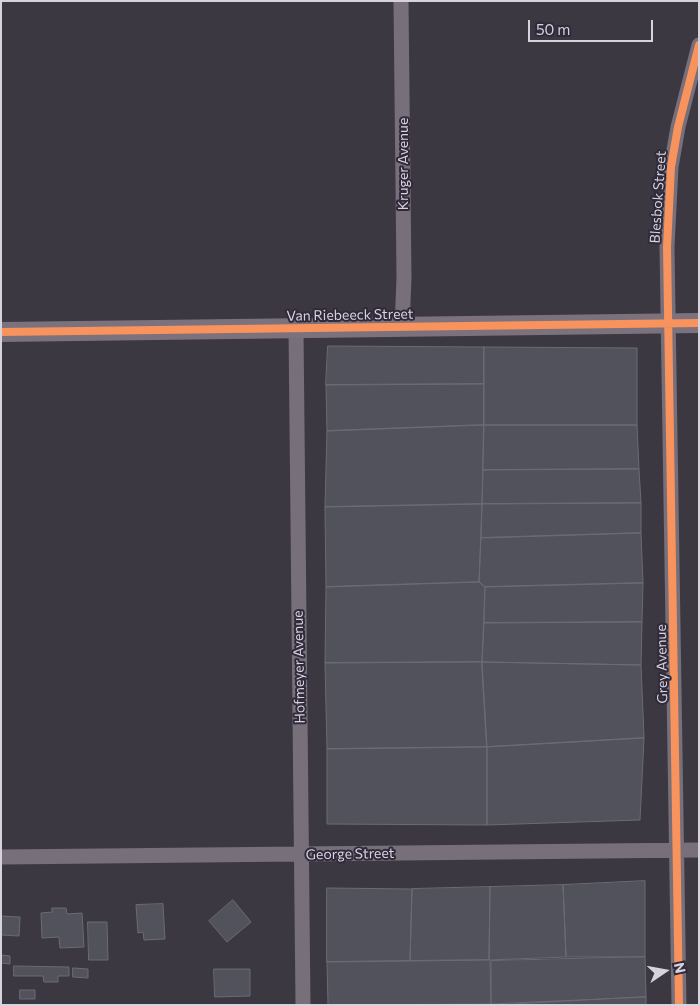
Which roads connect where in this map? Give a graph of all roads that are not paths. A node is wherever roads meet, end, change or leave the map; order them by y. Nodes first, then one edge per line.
1 (401, 1) edge
2 (699, 45) edge
3 (699, 323) edge
4 (668, 324) junction
5 (402, 326) junction
6 (296, 328) junction
7 (1, 332) edge
8 (678, 850) junction
9 (699, 850) edge
10 (301, 854) junction
11 (1, 857) edge
12 (303, 1005) edge
13 (679, 1005) edge

1 - 5 street, Kruger Avenue
2 - 4 street, Blesbok Street
3 - 4 street, Van Riebeeck Street
4 - 5 street, Van Riebeeck Street
4 - 8 street, Grey Avenue
5 - 6 street, Van Riebeeck Street
6 - 7 street, Van Riebeeck Street
6 - 10 street, Hofmeyer Avenue
8 - 9 street, George Street
8 - 10 street, George Street
8 - 13 street, Grey Avenue
10 - 11 street, George Street
10 - 12 street, Hofmeyer Avenue

